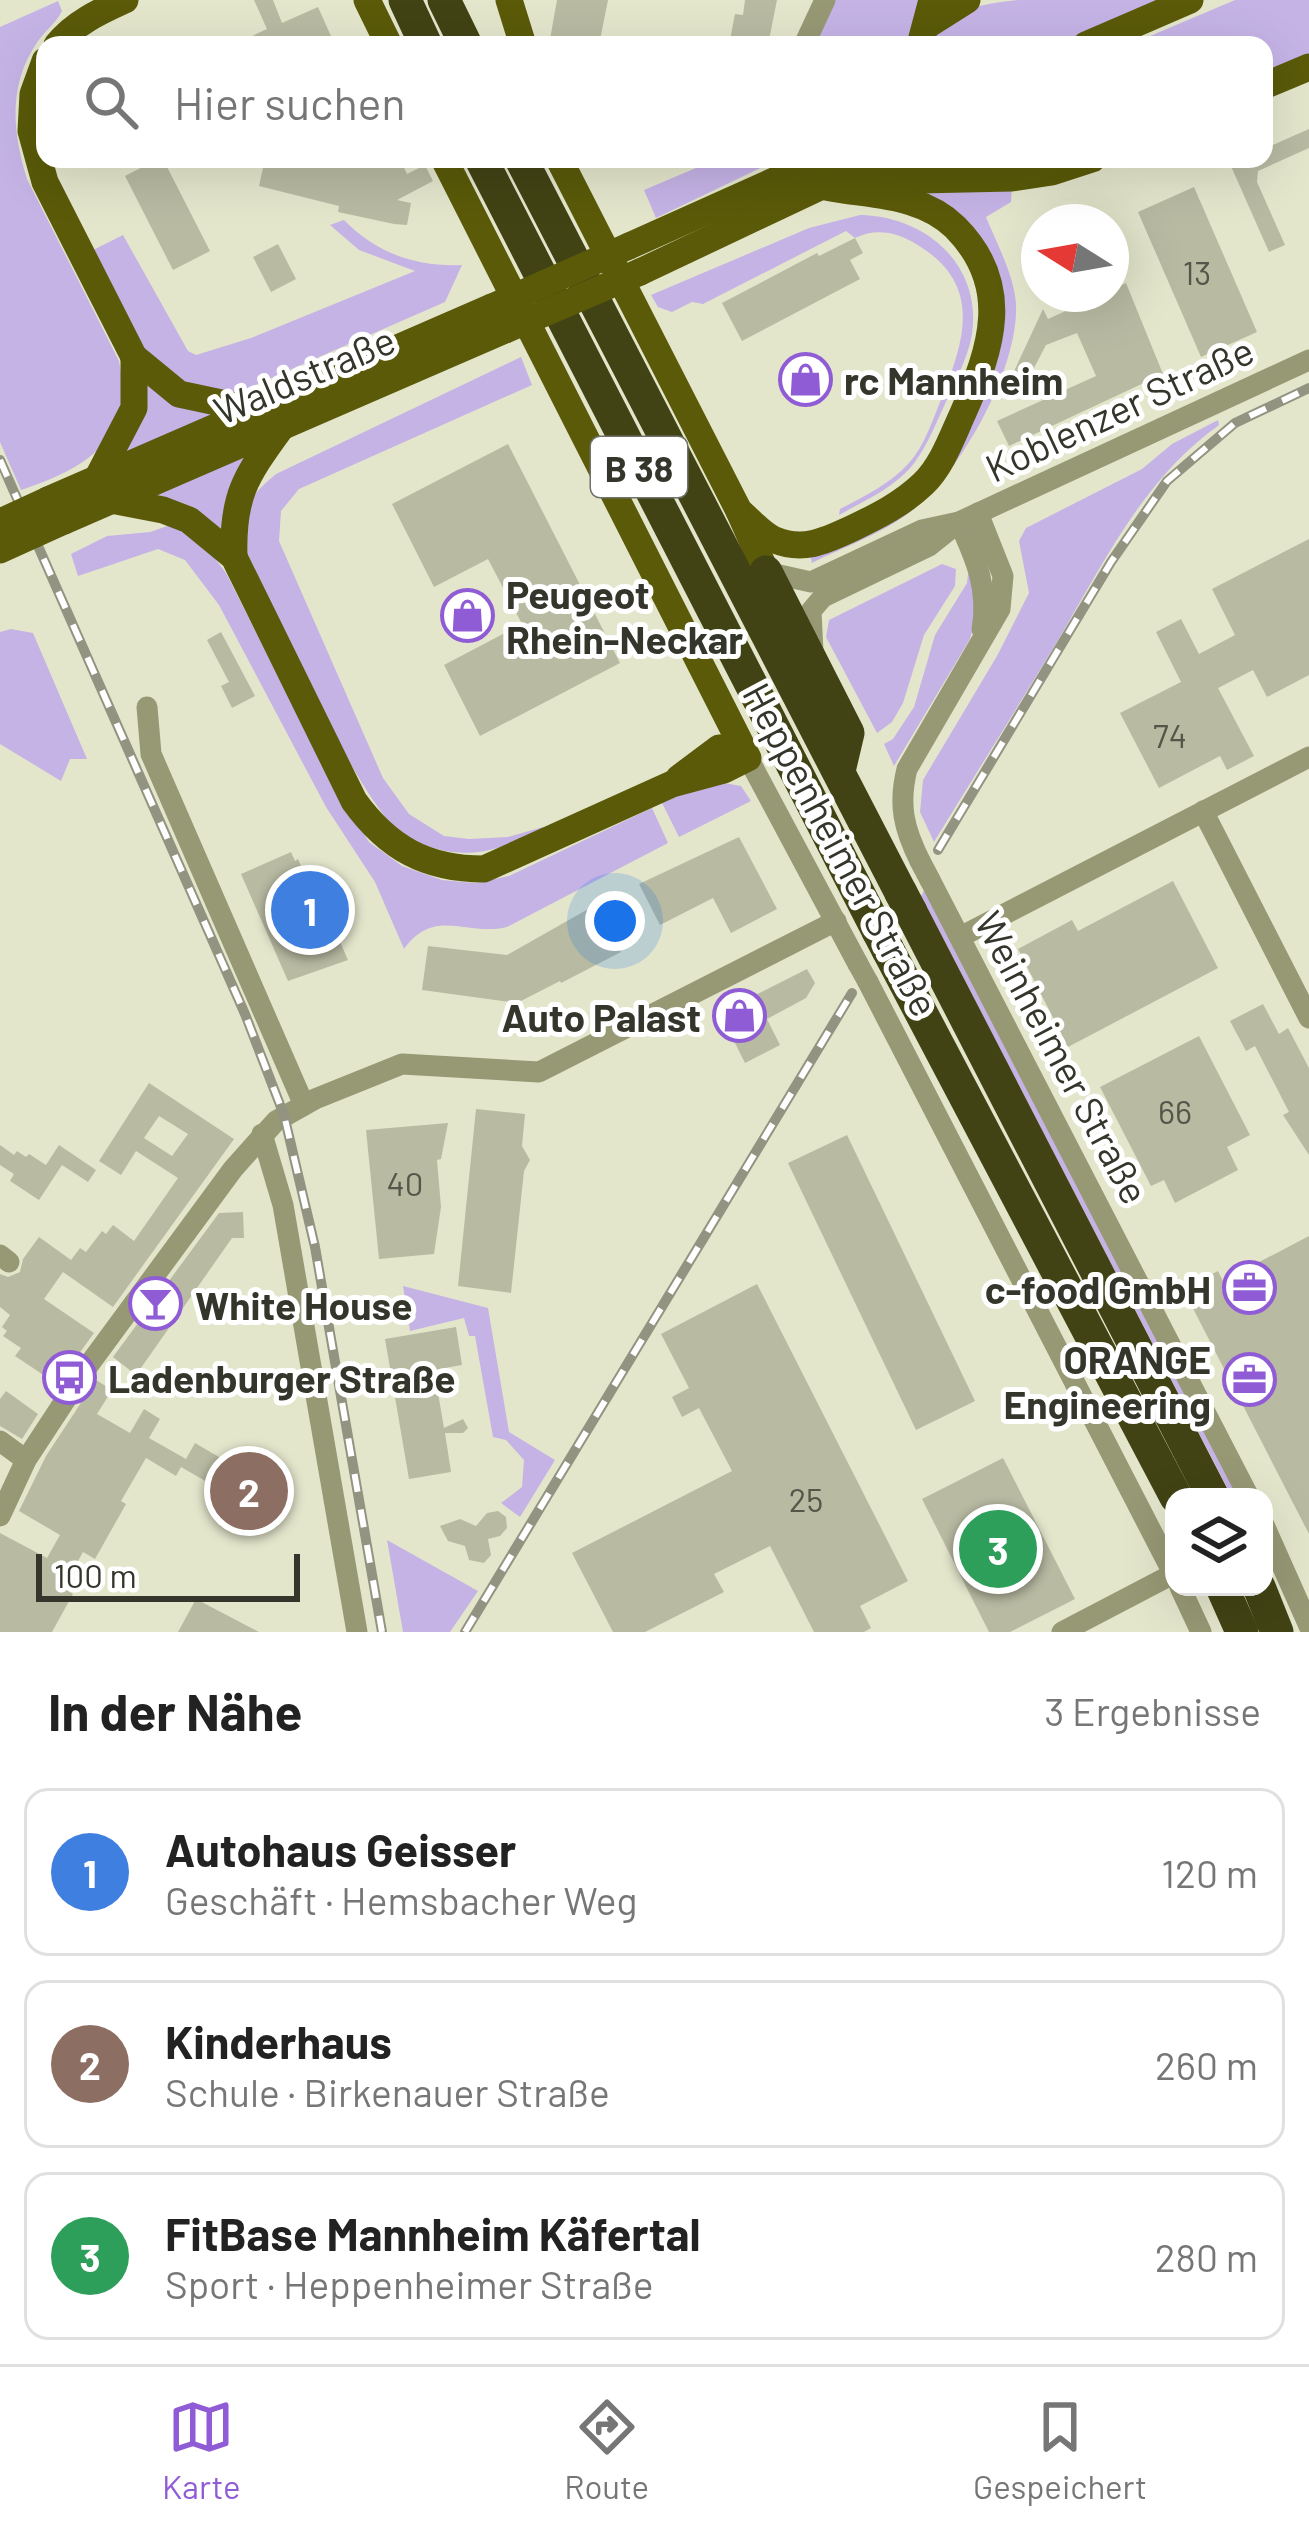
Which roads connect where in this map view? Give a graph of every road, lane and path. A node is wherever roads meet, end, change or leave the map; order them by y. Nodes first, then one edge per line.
1 (125, 0) edge
2 (368, 0) edge
3 (405, 0) edge
4 (444, 0) edge
5 (508, 0) edge
6 (825, 0) edge
7 (968, 0) edge
8 (1190, 0) edge
9 (927, 23) edge
10 (64, 36) edge
11 (384, 36) edge
12 (422, 36) edge
13 (462, 36) edge
14 (520, 36) edge
15 (809, 36) edge
16 (1107, 36) edge
17 (1309, 67) edge
18 (1273, 82) edge
19 (36, 86) edge
20 (36, 149) edge
21 (41, 168) edge
22 (449, 168) edge
23 (486, 168) edge
24 (526, 168) edge
25 (564, 168) edge
26 (818, 168) edge
27 (1064, 168) edge
28 (498, 318) junction
29 (134, 357) junction
30 (1309, 360) edge
31 (254, 410) junction
32 (283, 426) junction
33 (105, 489) junction
34 (56, 511) junction
35 (740, 511) junction
36 (969, 517) junction
37 (0, 522) edge
38 (0, 550) edge
39 (234, 557) junction
40 (766, 572) junction
41 (814, 669) junction
42 (717, 694) junction
43 (147, 707) dead end
44 (745, 752) junction
45 (708, 754) junction
46 (1309, 757) edge
47 (837, 760) junction
48 (657, 791) junction
49 (1203, 811) junction
50 (916, 887) junction
51 (836, 921) junction
52 (960, 937) junction
53 (873, 957) junction
54 (1309, 1018) edge
55 (304, 1105) junction
56 (262, 1134) junction
57 (0, 1441) edge
58 (26, 1460) junction
59 (1171, 1488) edge
60 (1209, 1488) edge
61 (1245, 1488) edge
62 (0, 1516) edge
63 (1273, 1545) edge
64 (1165, 1557) edge
65 (1165, 1580) edge
66 (1184, 1596) edge
67 (1226, 1596) edge
68 (1263, 1596) edge
69 (1309, 1626) edge
70 (357, 1632) edge
71 (1062, 1632) edge
72 (1201, 1632) edge
73 (1242, 1632) edge
74 (1277, 1632) edge

1 - 10 main road
2 - 11 main road
3 - 12 highway
4 - 13 highway
5 - 14 main road
6 - 15 street
7 - 9 main road
8 - 16 main road
17 - 18 main road
19 - 20 main road
21 - 29 main road
22 - 42 main road, Heppenheimer Straße
23 - 53 highway, B 38
24 - 47 highway, B 38
25 - 35 main road
26 - 27 main road
26 - 28 main road, Waldstraße, bridge
26 - 35 main road
28 - 31 main road, Waldstraße
28 - 32 main road, Waldstraße
29 - 31 main road
29 - 33 main road
30 - 36 street, Koblenzer Straße
31 - 33 main road, Waldstraße
32 - 33 main road, Waldstraße
32 - 39 main road
33 - 34 main road, Waldstraße
33 - 39 main road
34 - 37 main road, Waldstraße, bridge
34 - 38 main road, Waldstraße, bridge
35 - 40 main road
36 - 40 street, Koblenzer Straße
36 - 41 street, Koblenzer Straße
36 - 50 street, Weinheimer Straße
39 - 48 main road
40 - 41 highway
41 - 47 highway
42 - 44 main road, Heppenheimer Straße
42 - 45 main road
43 - 55 street
44 - 45 main road
44 - 48 main road
44 - 51 street, Heppenheimer Straße
45 - 48 main road
46 - 49 street
47 - 50 highway, B 38
49 - 52 street
49 - 54 street
50 - 52 street, Weinheimer Straße
50 - 60 highway, B 38
51 - 53 street, Heppenheimer Straße
51 - 55 street
52 - 61 street, Weinheimer Straße
53 - 59 highway, B 38
53 - 64 street, Heppenheimer Straße
55 - 56 street
56 - 58 street
56 - 70 street
57 - 58 street
58 - 62 street
63 - 69 street
65 - 71 street, Heppenheimer Straße
66 - 72 street
67 - 73 highway
68 - 74 highway

